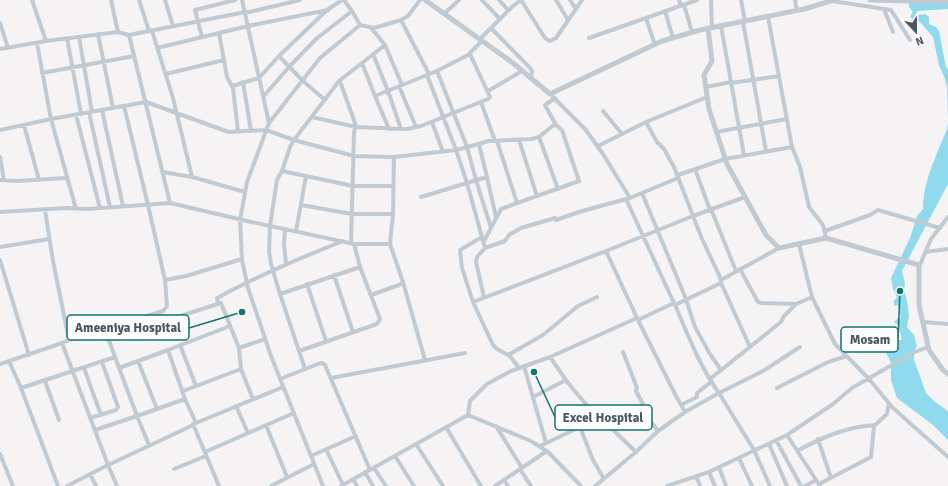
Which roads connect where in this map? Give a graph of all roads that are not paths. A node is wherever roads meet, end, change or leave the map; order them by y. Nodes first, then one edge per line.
1 (32, 0) edge
2 (111, 0) edge
3 (139, 0) edge
4 (165, 0) edge
5 (235, 0) edge
6 (242, 0) edge
7 (300, 0) edge
8 (345, 0) edge
9 (420, 0) edge
10 (425, 0) edge
11 (459, 0) edge
12 (482, 0) edge
13 (498, 0) edge
14 (521, 0) edge
15 (556, 0) edge
16 (570, 0) edge
17 (582, 0) edge
18 (679, 0) edge
19 (698, 0) edge
20 (711, 0) edge
21 (741, 0) edge
22 (795, 0) edge
23 (870, 0) edge
24 (832, 1) edge
25 (948, 2) edge
26 (682, 5) junction
27 (576, 9) junction
28 (884, 9) junction
29 (328, 10) junction
30 (508, 10) junction
31 (352, 11) junction
32 (797, 11) junction
33 (245, 12) junction
34 (665, 12) junction
35 (444, 14) junction
36 (768, 16) junction
37 (646, 18) junction
38 (500, 19) junction
39 (401, 20) junction
40 (568, 20) junction
41 (199, 21) junction
42 (744, 21) junction
43 (0, 23) edge
44 (360, 25) junction
45 (173, 26) junction
46 (248, 26) junction
47 (721, 26) junction
48 (372, 28) junction
49 (491, 28) junction
50 (710, 28) junction
51 (151, 31) junction
52 (118, 32) junction
53 (692, 32) junction
54 (893, 32) dead end
55 (219, 33) junction
56 (98, 34) junction
57 (129, 35) junction
58 (79, 37) junction
59 (202, 37) junction
60 (67, 38) junction
61 (589, 38) dead end
62 (673, 38) junction
63 (481, 40) junction
64 (910, 40) dead end
65 (46, 41) junction
66 (37, 43) junction
67 (385, 45) junction
68 (654, 45) junction
69 (8, 48) junction
70 (157, 48) junction
71 (0, 49) edge
72 (373, 54) junction
73 (470, 54) junction
74 (134, 56) junction
75 (279, 56) junction
76 (224, 60) junction
77 (104, 61) junction
78 (362, 63) junction
79 (84, 65) junction
80 (289, 66) junction
81 (74, 67) junction
82 (437, 71) junction
83 (522, 71) junction
84 (42, 73) junction
85 (166, 74) junction
86 (428, 74) junction
87 (779, 76) junction
88 (259, 78) junction
89 (531, 78) junction
90 (302, 80) junction
91 (753, 80) junction
92 (339, 81) junction
93 (244, 82) junction
94 (731, 83) junction
95 (232, 86) junction
96 (400, 86) junction
97 (706, 87) junction
98 (388, 91) junction
99 (488, 91) junction
100 (550, 94) junction
101 (376, 96) junction
102 (263, 97) junction
103 (707, 97) junction
104 (555, 98) junction
105 (325, 100) junction
106 (146, 102) junction
107 (481, 102) junction
108 (124, 106) junction
109 (113, 108) junction
110 (102, 110) junction
111 (603, 111) dead end
112 (91, 112) junction
113 (454, 112) junction
114 (81, 114) junction
115 (177, 114) junction
116 (76, 115) junction
117 (312, 117) junction
118 (444, 117) junction
119 (51, 119) junction
120 (787, 119) junction
121 (432, 122) junction
122 (646, 122) junction
123 (269, 123) junction
124 (555, 124) junction
125 (761, 124) junction
126 (24, 125) junction
127 (356, 127) junction
128 (416, 127) junction
129 (739, 128) junction
130 (389, 129) junction
131 (401, 129) junction
132 (0, 130) edge
133 (266, 130) junction
134 (238, 131) junction
135 (251, 131) junction
136 (716, 132) junction
137 (622, 134) junction
138 (539, 137) junction
139 (294, 140) junction
140 (519, 140) junction
141 (496, 141) junction
142 (479, 144) junction
143 (598, 146) junction
144 (467, 147) junction
145 (792, 147) junction
146 (456, 150) junction
147 (443, 152) junction
148 (766, 152) junction
149 (744, 155) junction
150 (0, 156) edge
151 (354, 156) junction
152 (394, 158) junction
153 (725, 159) junction
154 (695, 169) junction
155 (282, 171) junction
156 (163, 172) junction
157 (306, 176) junction
158 (192, 177) junction
159 (487, 177) junction
160 (678, 177) junction
161 (66, 178) junction
162 (2, 180) edge
163 (38, 180) junction
164 (476, 180) junction
165 (467, 183) junction
166 (353, 186) junction
167 (393, 186) junction
168 (558, 189) junction
169 (245, 192) junction
170 (642, 193) junction
171 (537, 196) junction
172 (421, 197) dead end
173 (745, 197) junction
174 (628, 199) junction
175 (170, 203) junction
176 (518, 203) junction
177 (148, 204) junction
178 (301, 205) junction
179 (123, 206) junction
180 (110, 207) junction
181 (100, 208) junction
182 (76, 209) junction
183 (45, 210) junction
184 (710, 210) junction
185 (0, 212) edge
186 (352, 214) junction
187 (393, 214) junction
188 (693, 216) junction
189 (496, 217) junction
190 (948, 217) edge
191 (240, 220) junction
192 (270, 226) junction
193 (491, 228) junction
194 (940, 228) junction
195 (285, 229) junction
196 (657, 230) junction
197 (296, 231) junction
198 (825, 231) junction
199 (642, 236) junction
200 (826, 238) junction
201 (50, 239) junction
202 (483, 239) junction
203 (343, 241) junction
204 (353, 243) junction
205 (390, 244) junction
206 (799, 244) junction
207 (0, 247) edge
208 (485, 248) junction
209 (779, 248) junction
210 (948, 249) edge
211 (606, 251) junction
212 (926, 252) junction
213 (242, 259) junction
214 (0, 260) edge
215 (286, 264) junction
216 (919, 266) junction
217 (360, 267) junction
218 (273, 269) junction
219 (738, 270) junction
220 (334, 275) junction
221 (165, 280) junction
222 (247, 281) junction
223 (721, 281) junction
224 (403, 282) junction
225 (307, 284) junction
226 (280, 294) junction
227 (371, 295) junction
228 (484, 297) junction
229 (597, 297) dead end
230 (812, 297) junction
231 (686, 299) junction
232 (473, 302) junction
233 (218, 304) junction
234 (674, 304) junction
235 (796, 304) junction
236 (174, 318) dead end
237 (637, 319) junction
238 (923, 322) junction
239 (948, 324) edge
240 (230, 326) junction
241 (105, 329) junction
242 (353, 332) junction
243 (265, 339) junction
244 (69, 340) junction
245 (326, 341) junction
246 (62, 343) junction
247 (180, 345) junction
248 (750, 347) junction
249 (800, 347) dead end
250 (928, 347) junction
251 (239, 348) junction
252 (168, 350) junction
253 (299, 351) junction
254 (623, 352) dead end
255 (465, 353) dead end
256 (29, 355) junction
257 (508, 355) junction
258 (847, 356) junction
259 (115, 357) junction
260 (550, 357) junction
261 (425, 360) junction
262 (9, 361) junction
263 (138, 361) junction
264 (102, 362) junction
265 (0, 364) edge
266 (524, 366) junction
267 (84, 368) junction
268 (119, 368) junction
269 (519, 368) junction
270 (241, 369) junction
271 (305, 369) junction
272 (722, 370) junction
273 (73, 371) junction
274 (948, 374) edge
275 (331, 378) junction
276 (280, 379) junction
277 (868, 379) junction
278 (566, 380) junction
279 (45, 381) junction
280 (710, 381) junction
281 (196, 386) junction
282 (283, 387) junction
283 (22, 388) junction
284 (777, 388) dead end
285 (183, 391) junction
286 (719, 393) junction
287 (533, 397) junction
288 (185, 399) junction
289 (253, 399) junction
290 (889, 403) junction
291 (681, 405) junction
292 (236, 406) junction
293 (157, 409) junction
294 (685, 412) junction
295 (294, 413) junction
296 (101, 415) junction
297 (468, 415) junction
298 (137, 416) junction
299 (90, 418) junction
300 (59, 420) dead end
301 (195, 424) junction
302 (266, 425) junction
303 (496, 425) junction
304 (875, 425) junction
305 (446, 427) junction
306 (95, 430) junction
307 (658, 431) junction
308 (248, 433) junction
309 (788, 435) junction
310 (356, 436) junction
311 (818, 439) junction
312 (776, 440) junction
313 (546, 443) junction
314 (416, 444) junction
315 (769, 444) junction
316 (149, 445) junction
317 (540, 446) junction
318 (326, 449) junction
319 (754, 450) junction
320 (547, 451) junction
321 (797, 451) junction
322 (636, 452) junction
323 (0, 454) edge
324 (205, 454) junction
325 (311, 456) junction
326 (395, 456) junction
327 (948, 457) edge
328 (739, 458) junction
329 (314, 464) junction
330 (108, 465) junction
331 (718, 467) junction
332 (174, 469) dead end
333 (372, 469) junction
334 (521, 469) junction
335 (365, 472) junction
336 (709, 472) junction
337 (90, 474) junction
338 (696, 476) junction
339 (287, 478) junction
340 (831, 478) junction
341 (353, 480) junction
342 (504, 480) junction
343 (602, 480) junction
344 (686, 480) junction
345 (816, 480) junction
346 (342, 485) edge
347 (675, 485) edge
348 (820, 485) edge
349 (13, 486) edge
350 (58, 486) edge
351 (67, 486) edge
352 (96, 486) edge
353 (117, 486) edge
354 (219, 486) edge
355 (271, 486) edge
356 (323, 486) edge
357 (357, 486) edge
358 (374, 486) edge
359 (386, 486) edge
360 (414, 486) edge
361 (443, 486) edge
362 (481, 486) edge
363 (496, 486) edge
364 (508, 486) edge
365 (531, 486) edge
366 (582, 486) edge
367 (595, 486) edge
368 (604, 486) edge
369 (667, 486) edge
370 (688, 486) edge
371 (700, 486) edge
372 (715, 486) edge
373 (726, 486) edge
374 (752, 486) edge
375 (770, 486) edge
376 (787, 486) edge
377 (801, 486) edge
378 (805, 486) edge

1 - 65 street
2 - 52 street
3 - 51 street
4 - 45 street
5 - 41 street
6 - 33 street
7 - 33 street
8 - 29 street
8 - 31 street
9 - 39 street
10 - 35 street
11 - 35 street
12 - 38 street
13 - 30 street
14 - 30 street
14 - 40 street
15 - 40 street
16 - 27 street
17 - 27 street
18 - 26 street
19 - 26 street
20 - 50 street
21 - 42 street
22 - 32 street
23 - 25 street
24 - 28 street
24 - 32 street
26 - 34 street
26 - 53 street
27 - 40 street
28 - 54 street
28 - 64 street
29 - 46 street
29 - 75 street
30 - 38 street
31 - 44 street
31 - 80 street
32 - 36 street
33 - 41 street
33 - 46 street
34 - 37 street
34 - 62 street
35 - 63 street
36 - 42 street
36 - 87 street
37 - 61 street
37 - 68 street
38 - 49 street
39 - 48 street
39 - 86 street
41 - 45 street
41 - 59 street
42 - 47 street
42 - 91 street
43 - 69 street
44 - 48 street
44 - 90 street
45 - 51 street
46 - 55 street
46 - 88 street
47 - 50 street
47 - 94 street
48 - 67 street
49 - 63 street
49 - 89 street
50 - 53 street
50 - 97 street
51 - 57 street
51 - 70 street
52 - 56 street
52 - 57 street
53 - 62 street
55 - 59 street
55 - 76 street
56 - 58 street
56 - 77 street
57 - 74 street
58 - 60 street
58 - 79 street
59 - 70 street
60 - 65 street
60 - 81 street
62 - 68 street
63 - 73 street
63 - 83 street
65 - 66 street
66 - 69 street
66 - 84 street
67 - 72 street
67 - 96 street
68 - 100 street
69 - 71 street
70 - 85 street
72 - 78 street
72 - 98 street
73 - 82 street
73 - 99 street
74 - 77 street
74 - 106 street
75 - 80 street
75 - 88 street
76 - 85 street
76 - 95 street
77 - 79 street
77 - 109 street
78 - 92 street
78 - 101 street
79 - 81 street
79 - 112 street
80 - 90 street
80 - 102 street
81 - 84 street
81 - 114 street
82 - 86 street
82 - 113 street
83 - 89 street
83 - 99 street
84 - 119 street
85 - 115 street
86 - 96 street
86 - 118 street
87 - 91 street
87 - 120 street
88 - 93 street
88 - 102 street
89 - 100 street
90 - 105 street
90 - 123 street
91 - 94 street
91 - 125 street
92 - 105 street
92 - 127 street
93 - 95 street
93 - 135 street
94 - 97 street
94 - 129 street
95 - 134 street
96 - 98 street
96 - 128 street
97 - 103 street
98 - 101 street
98 - 131 street
99 - 107 street
100 - 104 street
101 - 130 street
102 - 123 street
103 - 122 street
103 - 136 street
104 - 124 street
104 - 143 street
105 - 117 street
106 - 108 street
106 - 115 street
106 - 156 street
107 - 113 street
107 - 141 street
108 - 109 street
108 - 177 street
109 - 110 street
110 - 112 street
110 - 179 street
111 - 137 street
112 - 114 street
112 - 180 street
113 - 118 street
113 - 144 street
114 - 116 street
115 - 134 street
115 - 158 street
116 - 119 street
116 - 181 street
117 - 127 street
117 - 139 street
118 - 121 street
118 - 146 street
119 - 126 street
119 - 161 street
120 - 125 street
120 - 145 street
121 - 128 street
121 - 147 street
122 - 137 street
122 - 160 street
123 - 133 street
124 - 138 street
124 - 168 street
125 - 129 street
125 - 148 street
126 - 132 street
126 - 163 street
127 - 130 street
127 - 151 street
128 - 131 street
129 - 136 street
129 - 149 street
130 - 131 street
133 - 135 street
133 - 139 street
133 - 169 street
134 - 135 street
136 - 153 street
137 - 143 street
138 - 140 street
138 - 168 street
139 - 151 street
139 - 155 street
140 - 141 street
140 - 171 street
141 - 142 street
141 - 176 street
142 - 144 street
142 - 159 street
143 - 174 street
144 - 146 street
144 - 164 street
145 - 148 street
145 - 198 street
146 - 147 street
146 - 165 street
147 - 152 street
148 - 149 street
149 - 153 street
150 - 162 street
151 - 152 street
151 - 166 street
152 - 167 street
153 - 154 street
153 - 173 street
154 - 160 street
154 - 184 street
155 - 157 street
155 - 192 street
156 - 158 street
156 - 175 street
157 - 166 street
157 - 178 street
158 - 169 street
159 - 164 street
159 - 189 street
160 - 170 street
160 - 188 street
161 - 163 street
161 - 182 street
162 - 163 street
164 - 165 street
164 - 193 street
165 - 172 street
165 - 202 street
166 - 167 street
166 - 186 street
167 - 187 street
168 - 171 street
169 - 191 street
170 - 174 street
170 - 196 street
171 - 176 street
173 - 184 street
173 - 209 street
174 - 199 street
174 - 208 street
175 - 177 street
175 - 191 street
176 - 189 street
177 - 179 street
177 - 221 street
178 - 186 street
178 - 197 street
179 - 180 street
180 - 181 street
181 - 182 street
182 - 183 street
183 - 185 street
183 - 201 street
184 - 188 street
184 - 219 street
186 - 187 street
186 - 204 street
187 - 205 street
188 - 196 street
188 - 223 street
189 - 193 street
190 - 194 street
191 - 192 street
191 - 213 street
192 - 195 street
192 - 218 street
193 - 202 street
194 - 198 street
194 - 212 street
195 - 197 street
195 - 215 street
196 - 199 street
196 - 231 street
197 - 203 street
198 - 200 street
199 - 211 street
199 - 234 street
200 - 206 street
200 - 216 street
201 - 207 street
201 - 244 street
202 - 208 street
202 - 232 street
203 - 204 street
203 - 215 street
204 - 205 street
204 - 217 street
205 - 224 street
206 - 209 street
206 - 230 street
208 - 228 street
209 - 219 street
210 - 212 street
211 - 228 street
211 - 237 street
212 - 216 street
213 - 221 street
213 - 222 street
214 - 256 street
215 - 218 street
216 - 238 street
217 - 220 street
217 - 227 street
218 - 222 street
218 - 226 street
219 - 223 street
219 - 235 street
220 - 225 street
220 - 242 street
221 - 241 street
222 - 233 street
222 - 243 street
223 - 231 street
223 - 248 street
224 - 227 street
224 - 261 street
225 - 226 street
225 - 245 street
226 - 253 street
227 - 242 street
228 - 232 street
229 - 257 street
230 - 235 street
230 - 258 street
231 - 234 street
231 - 272 street
232 - 257 street
233 - 236 street
233 - 240 street
234 - 237 street
234 - 280 street
235 - 248 street
237 - 260 street
237 - 291 street
238 - 239 street
238 - 250 street
240 - 247 street
240 - 251 street
241 - 244 street
241 - 259 street
242 - 245 street
243 - 251 street
243 - 276 street
244 - 246 street
245 - 253 street
246 - 256 street
246 - 273 street
247 - 252 street
247 - 281 street
248 - 272 street
249 - 286 street
250 - 274 street
250 - 277 street
251 - 270 street
252 - 263 street
252 - 285 street
253 - 271 street
254 - 307 street
255 - 261 street
256 - 262 street
257 - 269 street
258 - 277 street
258 - 284 street
259 - 264 street
259 - 268 street
260 - 266 street
260 - 278 street
261 - 275 street
262 - 265 street
262 - 283 street
263 - 268 street
263 - 293 street
264 - 267 street
264 - 296 street
266 - 269 street
266 - 287 street
267 - 273 street
267 - 296 street
268 - 298 street
269 - 297 street
270 - 281 street
270 - 289 street
271 - 275 street
271 - 276 street
272 - 280 street
273 - 279 street
273 - 299 street
275 - 310 street
276 - 282 street
277 - 290 street
277 - 309 street
278 - 287 street
278 - 322 street
279 - 283 street
279 - 300 street
280 - 286 street
280 - 291 street
281 - 285 street
282 - 289 street
282 - 295 street
283 - 350 street
285 - 288 street
286 - 294 street
286 - 319 street
287 - 313 street
288 - 293 street
288 - 301 street
289 - 292 street
290 - 304 street
290 - 327 street
291 - 294 street
292 - 301 street
292 - 308 street
293 - 298 street
294 - 307 street
295 - 302 street
295 - 325 street
296 - 299 street
297 - 303 street
297 - 305 street
298 - 306 street
298 - 316 street
299 - 306 street
301 - 316 street
301 - 324 street
302 - 308 street
302 - 339 street
303 - 317 street
303 - 334 street
304 - 311 street
304 - 340 street
305 - 314 street
305 - 362 street
306 - 330 street
307 - 322 street
308 - 324 street
309 - 312 street
309 - 321 street
310 - 318 street
310 - 333 street
311 - 321 street
311 - 340 street
312 - 315 street
312 - 377 street
313 - 317 street
313 - 343 street
314 - 326 street
314 - 361 street
315 - 319 street
315 - 376 street
316 - 330 street
317 - 320 street
318 - 325 street
318 - 346 street
319 - 328 street
319 - 375 street
320 - 334 street
320 - 366 street
321 - 345 street
322 - 343 street
323 - 349 street
324 - 332 street
324 - 354 street
325 - 329 street
326 - 333 street
326 - 360 street
328 - 331 street
328 - 374 street
329 - 339 street
329 - 356 street
330 - 337 street
330 - 353 street
331 - 336 street
331 - 373 street
333 - 335 street
333 - 359 street
334 - 342 street
334 - 365 street
335 - 341 street
335 - 358 street
336 - 338 street
336 - 372 street
337 - 351 street
337 - 352 street
338 - 344 street
338 - 371 street
339 - 355 street
340 - 348 street
341 - 346 street
341 - 357 street
342 - 363 street
342 - 364 street
343 - 367 street
343 - 368 street
344 - 347 street
344 - 370 street
345 - 348 street
345 - 378 street
347 - 369 street

